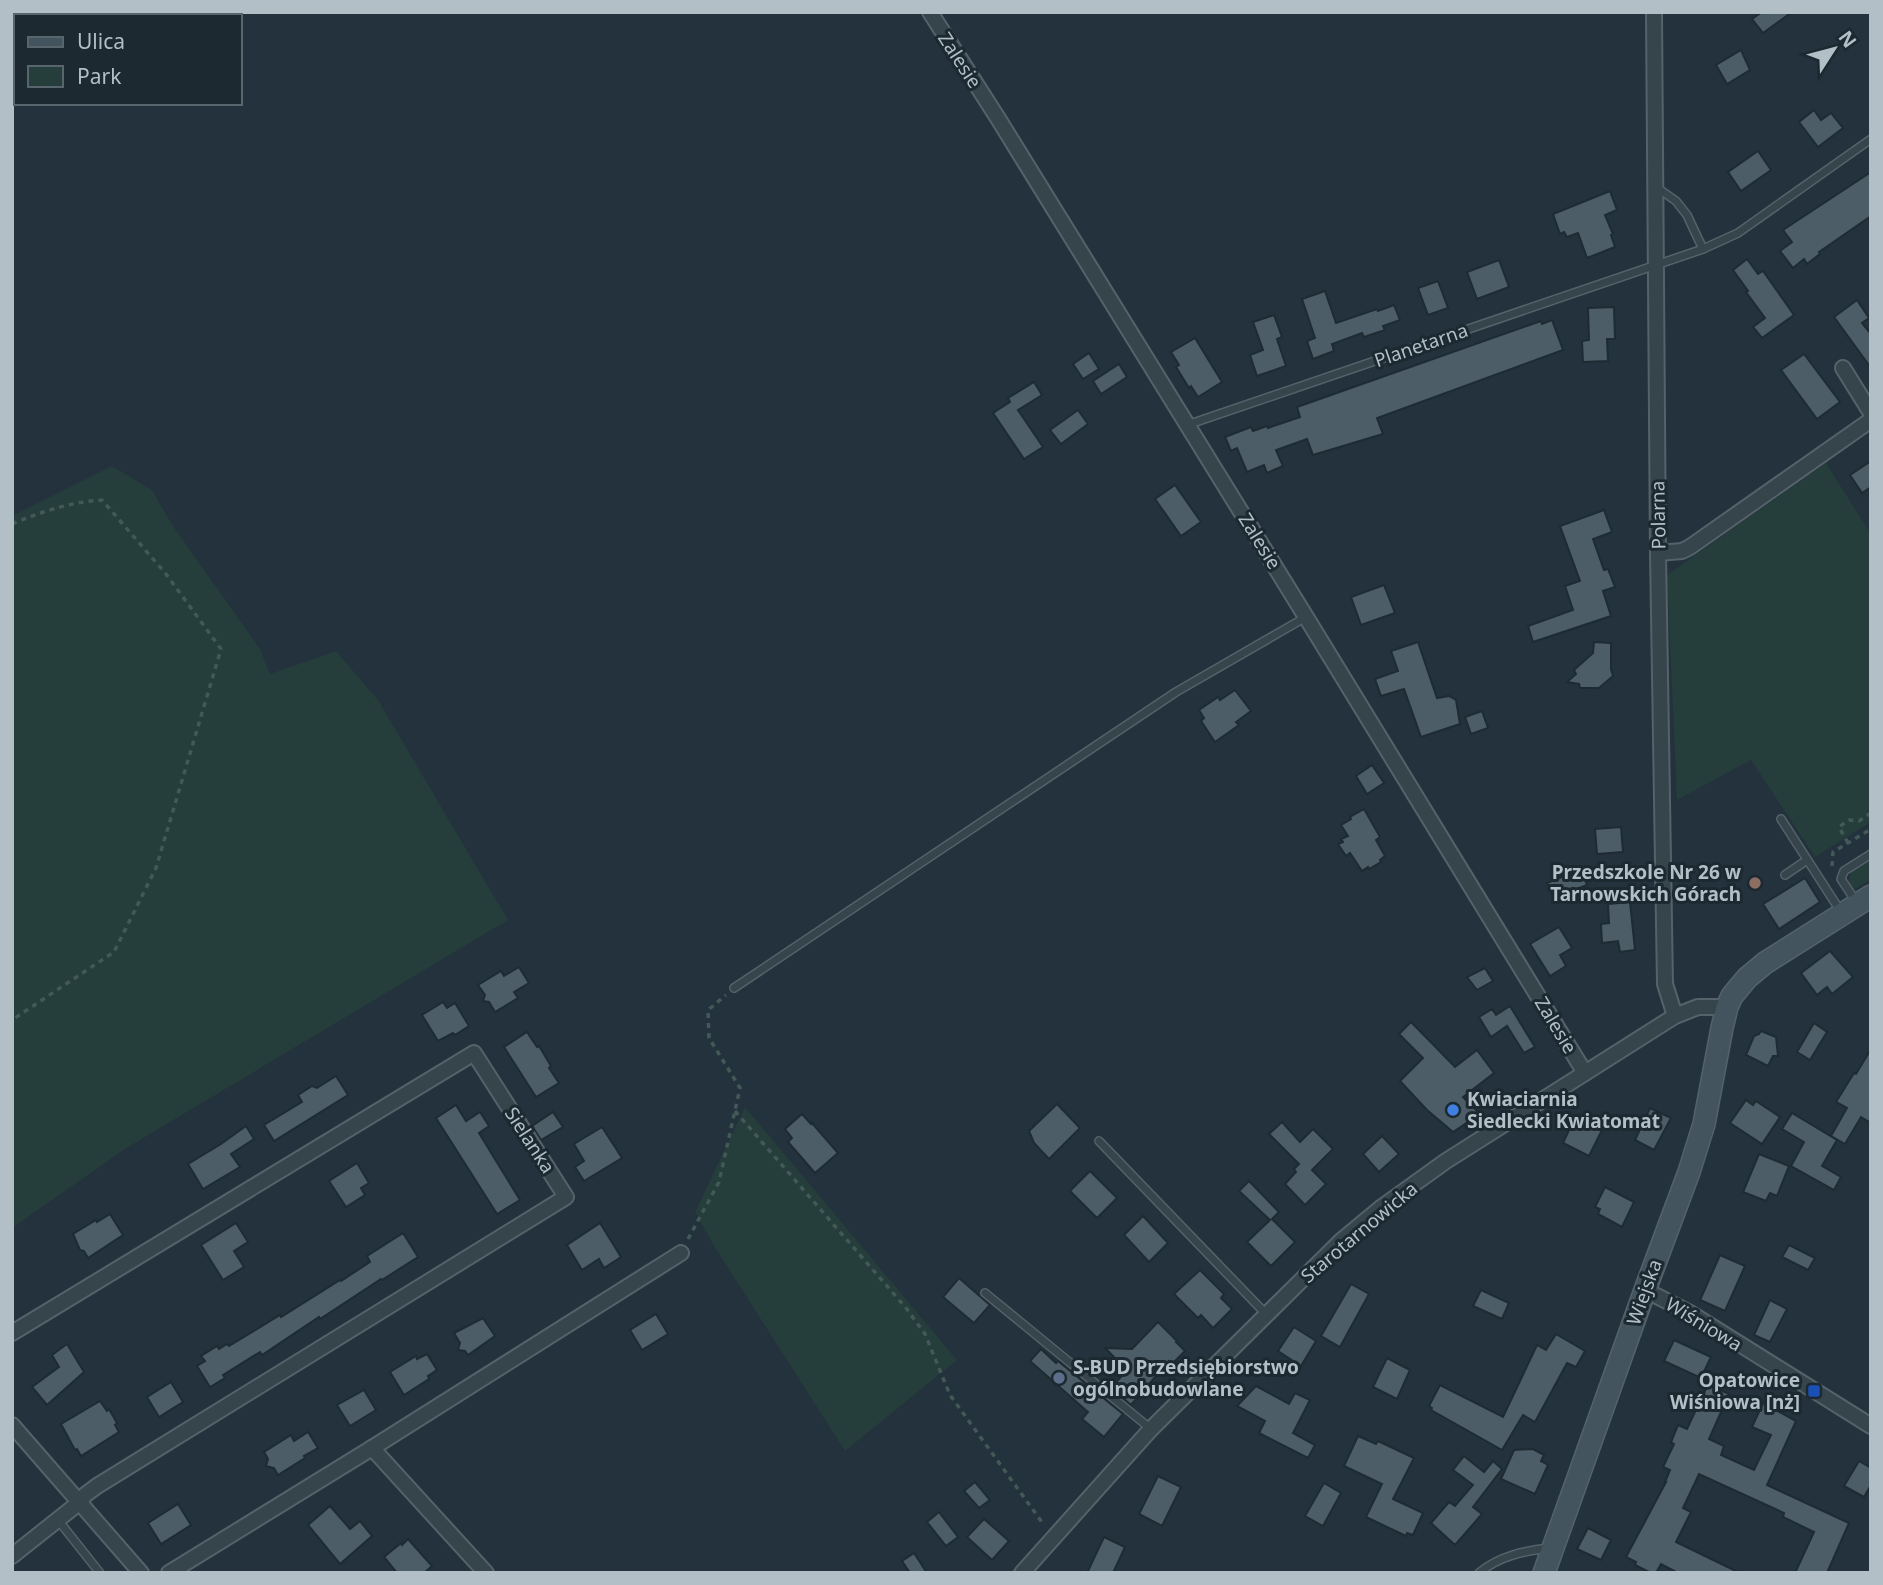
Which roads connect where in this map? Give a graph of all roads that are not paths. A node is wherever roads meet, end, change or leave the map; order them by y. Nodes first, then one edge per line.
1 (930, 12) edge
2 (1654, 12) edge
3 (1871, 139) edge
4 (1655, 187) junction
5 (1703, 249) junction
6 (1655, 265) junction
7 (1843, 368) dead end
8 (1871, 413) edge
9 (1871, 420) edge
10 (1187, 425) junction
11 (1658, 553) junction
12 (1306, 617) junction
13 (1781, 819) dead end
14 (1871, 854) edge
15 (1807, 860) junction
16 (1785, 875) dead end
17 (1857, 905) edge
18 (734, 988) road end
19 (1727, 1007) junction
20 (1675, 1016) junction
21 (1585, 1073) junction
22 (1099, 1141) dead end
23 (681, 1253) road end
24 (1644, 1290) junction
25 (985, 1293) dead end
26 (1266, 1314) junction
27 (12, 1333) edge
28 (12, 1425) edge
29 (1871, 1426) edge
30 (1151, 1429) junction
31 (372, 1448) junction
32 (80, 1502) junction
33 (58, 1520) junction
34 (1553, 1548) junction
35 (12, 1556) edge
36 (137, 1572) edge
37 (100, 1573) edge
38 (169, 1573) edge
39 (486, 1573) edge
40 (1022, 1573) edge
41 (1479, 1573) edge
42 (1544, 1573) edge

1 - 10 street, Zalesie
2 - 4 street, Polarna
3 - 5 lane, Planetarna
4 - 5 lane
4 - 6 street, Polarna
5 - 6 lane, Planetarna
6 - 10 lane, Planetarna
6 - 11 street, Polarna
7 - 8 street
9 - 11 street
10 - 12 street, Zalesie
11 - 20 street, Polarna
12 - 18 lane
12 - 21 street, Zalesie
13 - 15 lane
14 - 17 lane
15 - 16 lane
15 - 17 lane
17 - 19 street
19 - 20 street, Starotarnowicka
19 - 24 street, Wiejska
20 - 21 street, Starotarnowicka
21 - 26 street, Starotarnowicka
22 - 26 lane
23 - 31 street
24 - 29 street, Wiśniowa
24 - 34 street, Wiejska
25 - 30 lane
26 - 30 street, Starotarnowicka
27 - 32 street, Sielanka
28 - 32 street
30 - 40 street, Starotarnowicka
31 - 38 street
31 - 39 street
32 - 33 street
32 - 36 street
33 - 35 street
33 - 37 lane
34 - 41 lane
34 - 42 street, Wiejska

